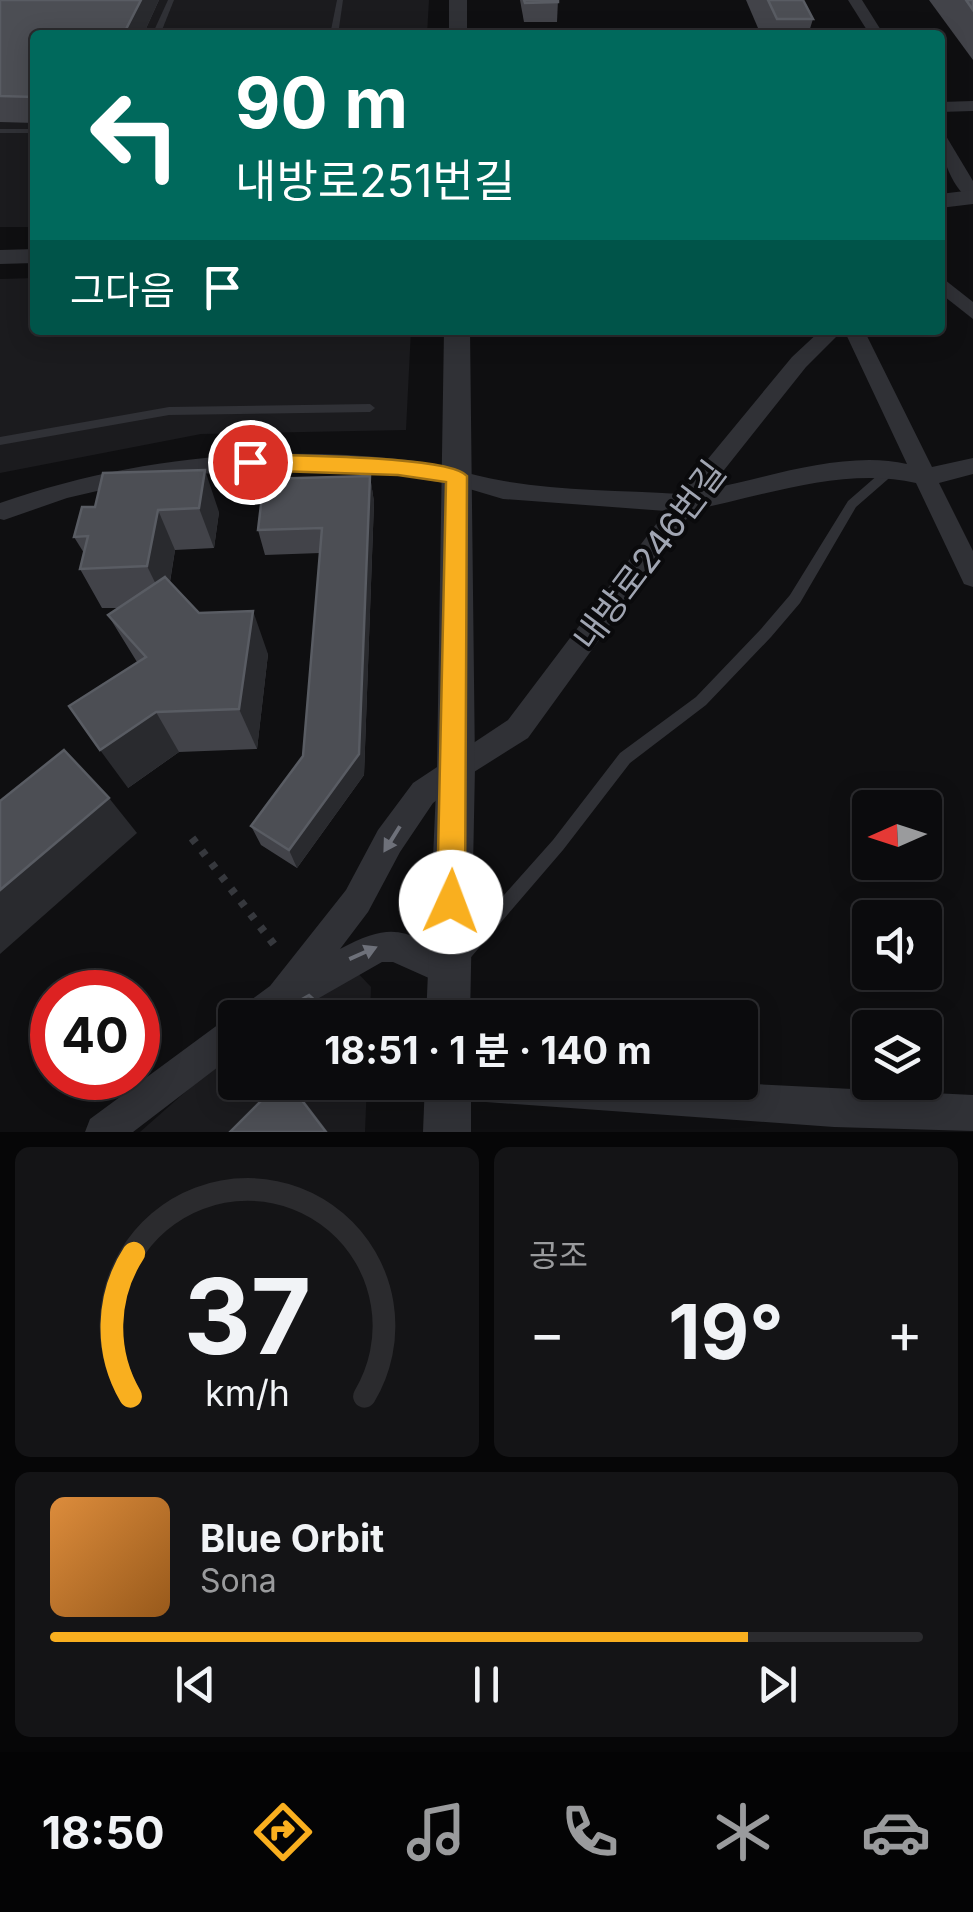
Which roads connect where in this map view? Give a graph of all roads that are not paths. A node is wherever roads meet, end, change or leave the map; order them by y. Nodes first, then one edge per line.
1 (171, 0) edge
2 (340, 0) edge
3 (458, 0) edge
4 (855, 0) edge
5 (158, 30) edge
6 (335, 30) edge
7 (458, 30) edge
8 (873, 30) edge
9 (973, 106) edge
10 (945, 107) edge
11 (0, 131) edge
12 (30, 131) edge
13 (945, 148) edge
14 (973, 196) edge
15 (945, 200) edge
16 (0, 256) edge
17 (30, 256) edge
18 (945, 289) edge
19 (971, 307) edge
20 (456, 335) edge
21 (828, 335) edge
22 (856, 335) edge
23 (370, 408) dead end
24 (0, 440) edge
25 (973, 466) edge
26 (893, 469) junction
27 (456, 476) junction
28 (927, 477) junction
29 (685, 503) junction
30 (4, 511) dead end
31 (973, 578) edge
32 (456, 766) junction
33 (448, 970) junction
34 (276, 1000) edge
35 (283, 1000) edge
36 (448, 1000) edge
37 (218, 1046) edge
38 (448, 1100) edge
39 (700, 1100) edge
40 (973, 1114) edge
41 (103, 1132) edge
42 (447, 1132) edge

1 - 5 lane
2 - 6 lane
3 - 7 street
4 - 8 street
9 - 10 street
11 - 12 lane
13 - 14 street
14 - 15 street
16 - 17 street
18 - 19 street
20 - 27 street
21 - 29 street, 내방로246번길
22 - 28 street
23 - 24 lane
25 - 28 street
26 - 28 street
26 - 29 street
26 - 33 lane
27 - 29 street
27 - 30 street
27 - 32 street
28 - 31 street
29 - 32 street, 내방로246번길
32 - 33 street
32 -> 34 street, 내방로246번길
35 -> 33 street
33 - 36 street
37 - 41 street
38 - 42 street
39 - 40 street

